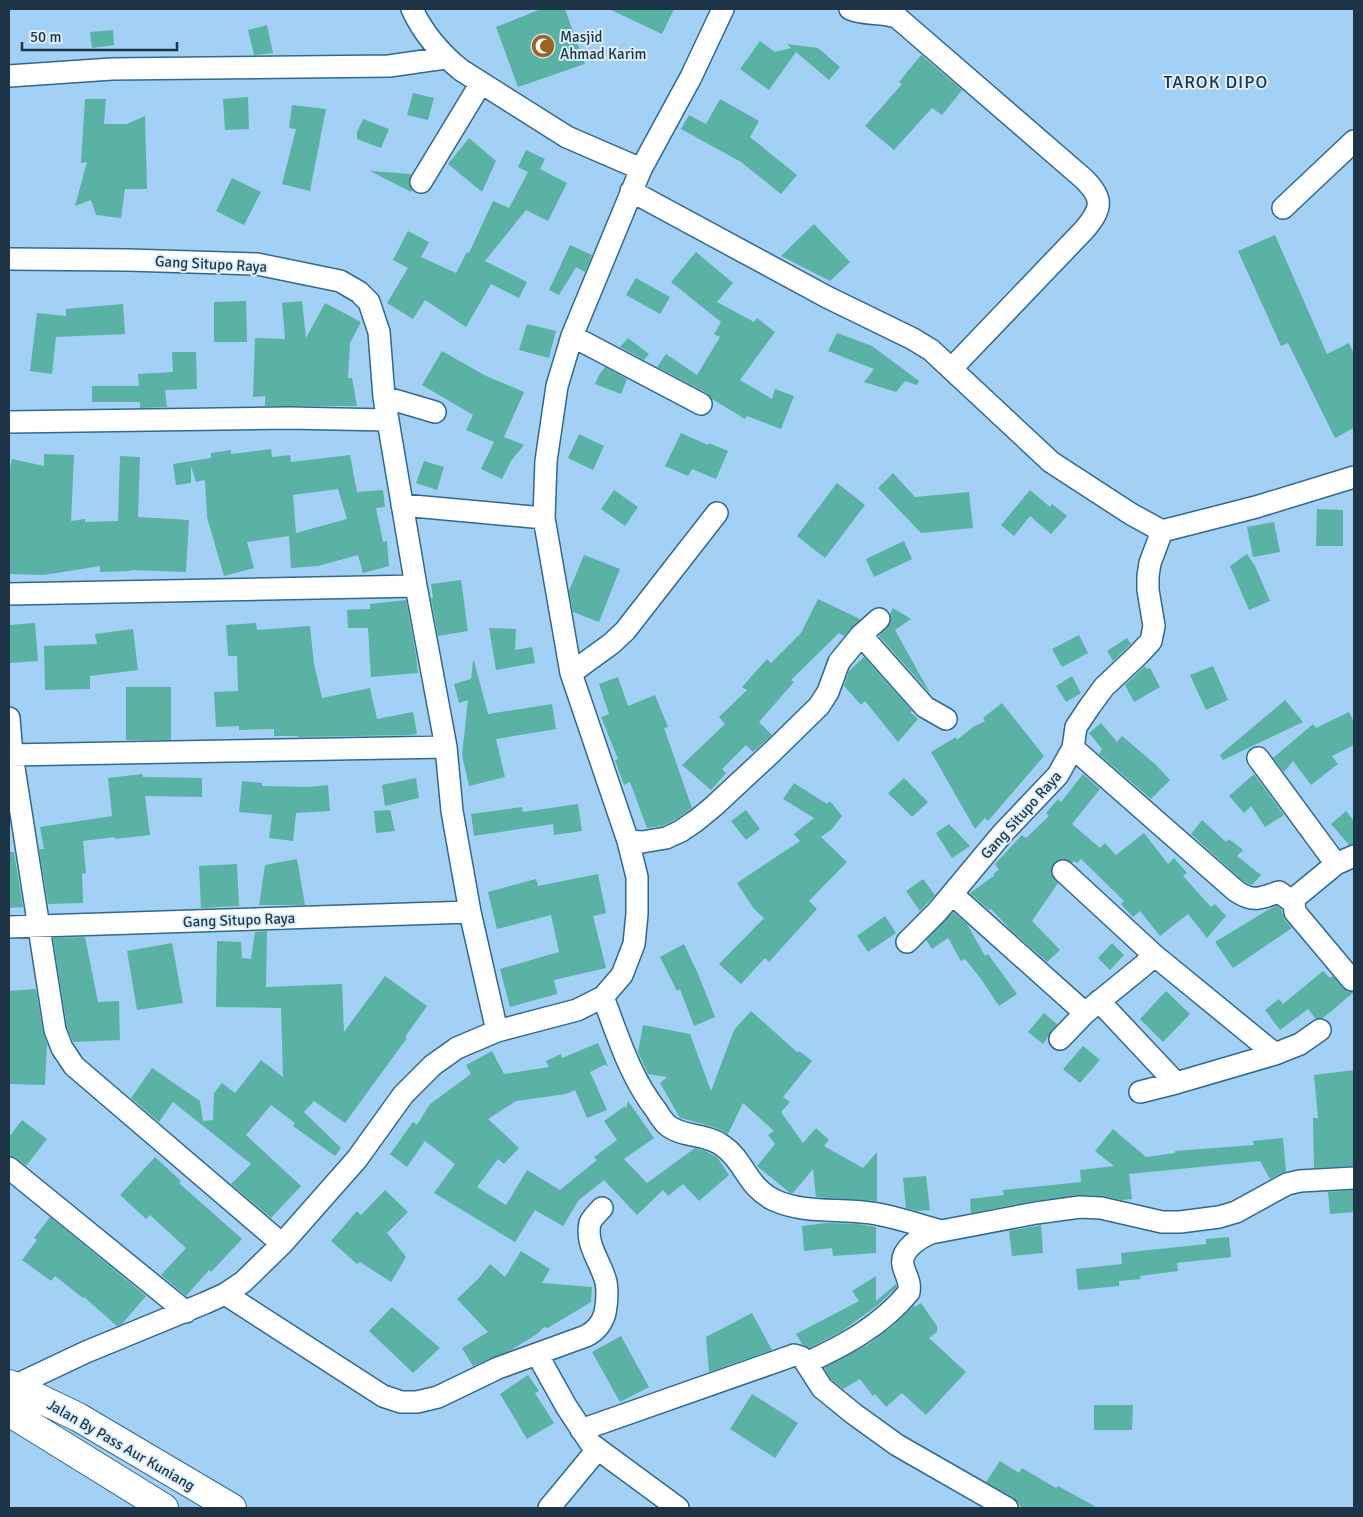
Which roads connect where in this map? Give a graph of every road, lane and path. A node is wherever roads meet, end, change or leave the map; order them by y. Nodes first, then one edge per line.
1 (412, 9) edge
2 (723, 9) edge
3 (850, 9) edge
4 (445, 58) junction
5 (9, 76) edge
6 (481, 83) junction
7 (1354, 141) edge
8 (641, 168) junction
9 (421, 182) dead end
10 (632, 191) junction
11 (1284, 208) dead end
12 (9, 259) edge
13 (572, 336) junction
14 (952, 368) junction
15 (384, 397) junction
16 (701, 404) dead end
17 (435, 412) dead end
18 (388, 420) junction
19 (9, 422) edge
20 (1354, 477) edge
21 (402, 505) junction
22 (716, 513) dead end
23 (544, 518) junction
24 (1162, 531) junction
25 (416, 586) junction
26 (9, 594) edge
27 (879, 619) dead end
28 (861, 635) junction
29 (571, 673) junction
30 (9, 718) edge
31 (946, 719) dead end
32 (446, 747) junction
33 (1073, 748) junction
34 (10, 755) edge
35 (1258, 758) dead end
36 (628, 841) junction
37 (1345, 860) edge
38 (1063, 871) dead end
39 (952, 894) junction
40 (1294, 903) junction
41 (470, 912) junction
42 (38, 927) junction
43 (9, 928) edge
44 (907, 942) dead end
45 (1154, 955) junction
46 (1352, 980) dead end
47 (603, 997) junction
48 (1092, 1007) junction
49 (1320, 1030) dead end
50 (497, 1031) junction
51 (1060, 1038) dead end
52 (1275, 1054) junction
53 (1176, 1084) junction
54 (1140, 1092) dead end
55 (9, 1168) edge
56 (1354, 1178) edge
57 (602, 1208) dead end
58 (941, 1231) junction
59 (282, 1244) junction
60 (225, 1294) junction
61 (186, 1312) junction
62 (537, 1354) junction
63 (806, 1363) junction
64 (10, 1394) edge
65 (581, 1430) junction
66 (597, 1450) junction
67 (164, 1508) edge
68 (232, 1508) edge
69 (549, 1508) edge
70 (678, 1508) edge
71 (1007, 1508) edge

1 - 4 street
2 - 8 street
3 - 14 street
4 - 5 street
4 - 6 street
6 - 8 street
6 - 9 street
7 - 11 street
8 - 10 street
10 - 13 street
10 - 14 street
12 - 15 street, Gang Situpo Raya
13 - 16 street
13 - 23 street
14 - 24 street
15 - 17 street
15 - 18 street, Gang Situpo Raya
18 - 19 street
18 - 21 street, Gang Situpo Raya
20 - 24 street
21 - 23 street
21 - 25 street, Gang Situpo Raya
22 - 29 street
23 - 29 street
24 - 33 street, Gang Situpo Raya
25 - 26 street
25 - 32 street, Gang Situpo Raya
27 - 28 street
28 - 31 street
28 - 36 street
29 - 36 street
30 - 34 street
32 - 34 street
32 - 41 street, Gang Situpo Raya
33 - 39 street, Gang Situpo Raya
33 - 40 street
34 - 42 street
35 - 37 street
36 - 47 street
37 - 40 street
38 - 45 street
39 - 44 street, Gang Situpo Raya
39 - 48 street
40 - 46 street
41 - 42 street, Gang Situpo Raya
41 - 50 street, Gang Situpo Raya
42 - 43 street, Gang Situpo Raya
42 - 59 street
45 - 48 street
45 - 52 street
47 - 50 street
47 - 58 street
48 - 51 street
48 - 53 street
49 - 52 street
50 - 59 street
52 - 53 street
53 - 54 street
55 - 61 street
56 - 58 street
57 - 62 street
58 - 63 street
59 - 60 street
60 - 61 street
60 - 62 street
61 - 64 street
62 - 65 street
63 - 65 street
63 - 71 street
64 - 67 highway, Jalan By Pass Aur Kuniang
64 - 68 highway, Jalan By Pass Aur Kuniang
65 - 66 street
66 - 69 street
66 - 70 street

